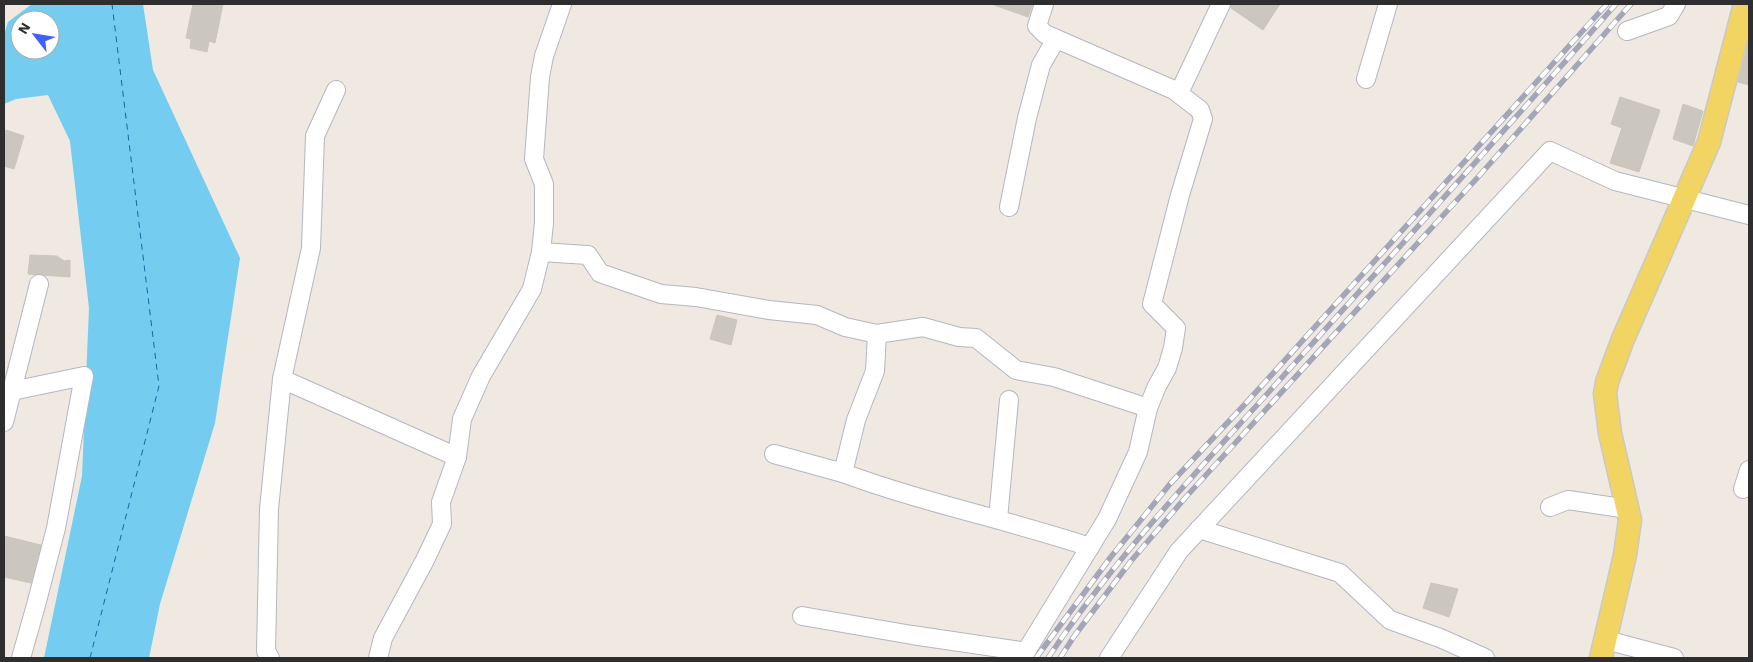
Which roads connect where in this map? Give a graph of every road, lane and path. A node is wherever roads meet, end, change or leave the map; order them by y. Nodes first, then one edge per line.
1 (562, 4) edge
2 (1044, 4) edge
3 (1221, 4) edge
4 (1388, 4) edge
5 (1676, 4) edge
6 (1745, 4) edge
7 (1627, 31) dead end
8 (1056, 39) junction
9 (1366, 79) dead end
10 (336, 90) dead end
11 (1179, 93) junction
12 (1683, 199) junction
13 (1009, 207) dead end
14 (1749, 215) edge
15 (540, 252) junction
16 (39, 284) dead end
17 (877, 334) junction
18 (282, 379) junction
19 (12, 391) junction
20 (1010, 400) dead end
21 (1148, 408) junction
22 (4, 422) edge
23 (774, 454) dead end
24 (457, 457) junction
25 (1749, 470) edge
26 (843, 473) junction
27 (1743, 489) dead end
28 (1550, 507) dead end
29 (1628, 509) junction
30 (998, 519) junction
31 (1199, 529) junction
32 (1090, 547) junction
33 (802, 616) dead end
34 (1604, 649) edge
35 (1024, 655) edge
36 (21, 658) edge
37 (270, 658) edge
38 (378, 658) edge
39 (1109, 658) edge
40 (1485, 658) edge
41 (1674, 658) edge

1 - 15 street
2 - 8 street
3 - 11 street
4 - 9 street
5 - 7 street
6 - 12 main road
8 - 11 street
8 - 13 street
10 - 18 street
11 - 21 street
12 - 14 street
12 - 29 main road
12 - 31 street
15 - 17 street
15 - 24 street
16 - 19 street
17 - 21 street
17 - 26 street
18 - 24 street
18 - 37 street
19 - 22 street
19 - 36 street
20 - 30 street
21 - 32 street
23 - 26 street
24 - 38 street
25 - 27 street
26 - 30 street
28 - 29 street
29 - 34 main road
30 - 32 street
31 - 39 street
31 - 40 street
32 - 35 street
33 - 35 street
34 - 41 street

